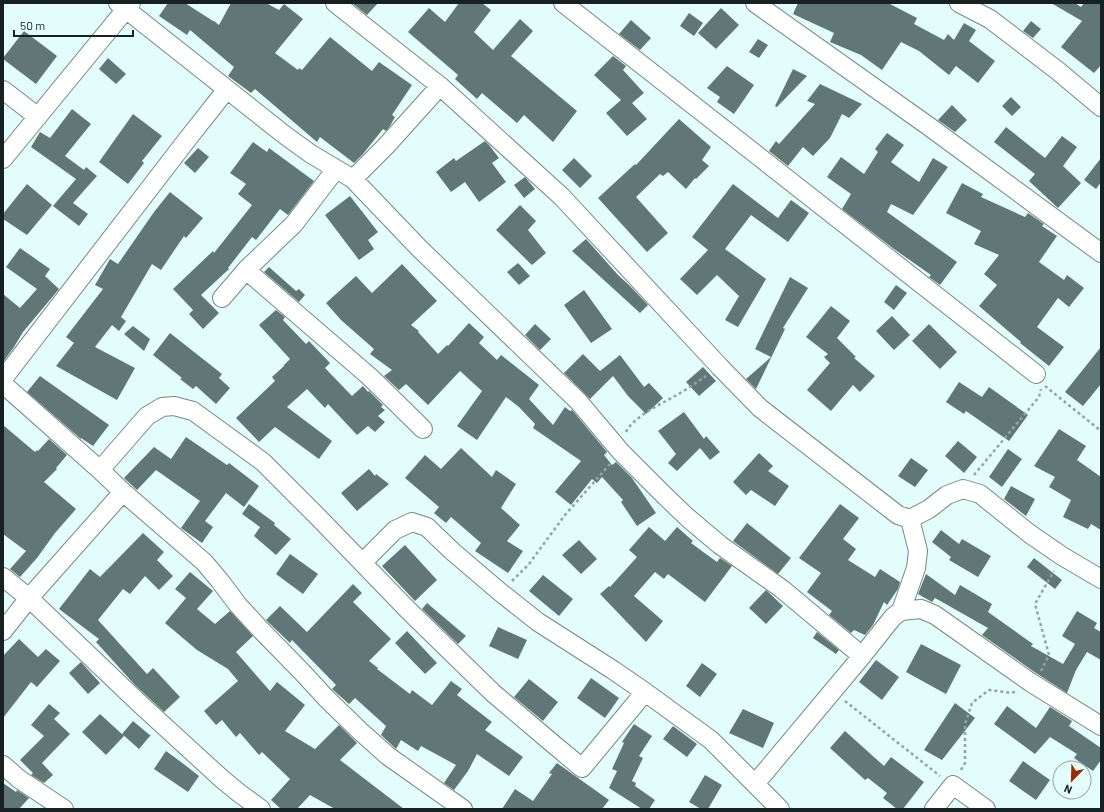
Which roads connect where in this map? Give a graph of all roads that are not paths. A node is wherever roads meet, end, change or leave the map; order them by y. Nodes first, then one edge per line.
1 (335, 3) edge
2 (563, 3) edge
3 (755, 3) edge
4 (959, 3) edge
5 (125, 5) edge
6 (440, 86) junction
7 (227, 89) junction
8 (3, 90) edge
9 (1101, 107) edge
10 (38, 117) junction
11 (3, 159) edge
12 (336, 169) junction
13 (353, 179) junction
14 (1101, 253) edge
15 (246, 270) junction
16 (222, 298) dead end
17 (1036, 374) dead end
18 (3, 379) edge
19 (3, 384) edge
20 (423, 428) dead end
21 (100, 470) junction
22 (123, 492) junction
23 (910, 519) junction
24 (363, 562) junction
25 (3, 577) edge
26 (1101, 579) edge
27 (29, 598) junction
28 (901, 611) junction
29 (3, 631) edge
30 (862, 656) junction
31 (645, 692) junction
32 (1101, 726) edge
33 (3, 765) edge
34 (755, 784) junction
35 (64, 809) edge
36 (261, 809) edge
37 (463, 809) edge
38 (780, 809) edge
39 (934, 809) edge
40 (986, 809) edge

1 - 6 street
2 - 17 street
3 - 14 street
4 - 9 street
5 - 7 street
5 - 10 street
6 - 13 street
6 - 23 street
7 - 12 street
7 - 18 street
8 - 10 street
10 - 11 street
12 - 13 street
12 - 15 street
13 - 30 street
15 - 16 street
15 - 20 street
19 - 21 street
21 - 22 street
21 - 24 street
22 - 27 street
22 - 37 street
23 - 26 street
23 - 28 street
24 - 31 street
24 - 31 street
25 - 27 street
27 - 29 street
27 - 36 street
28 - 30 street
28 - 32 street
30 - 34 street
31 - 34 street
33 - 35 street
34 - 38 street
39 - 40 street

